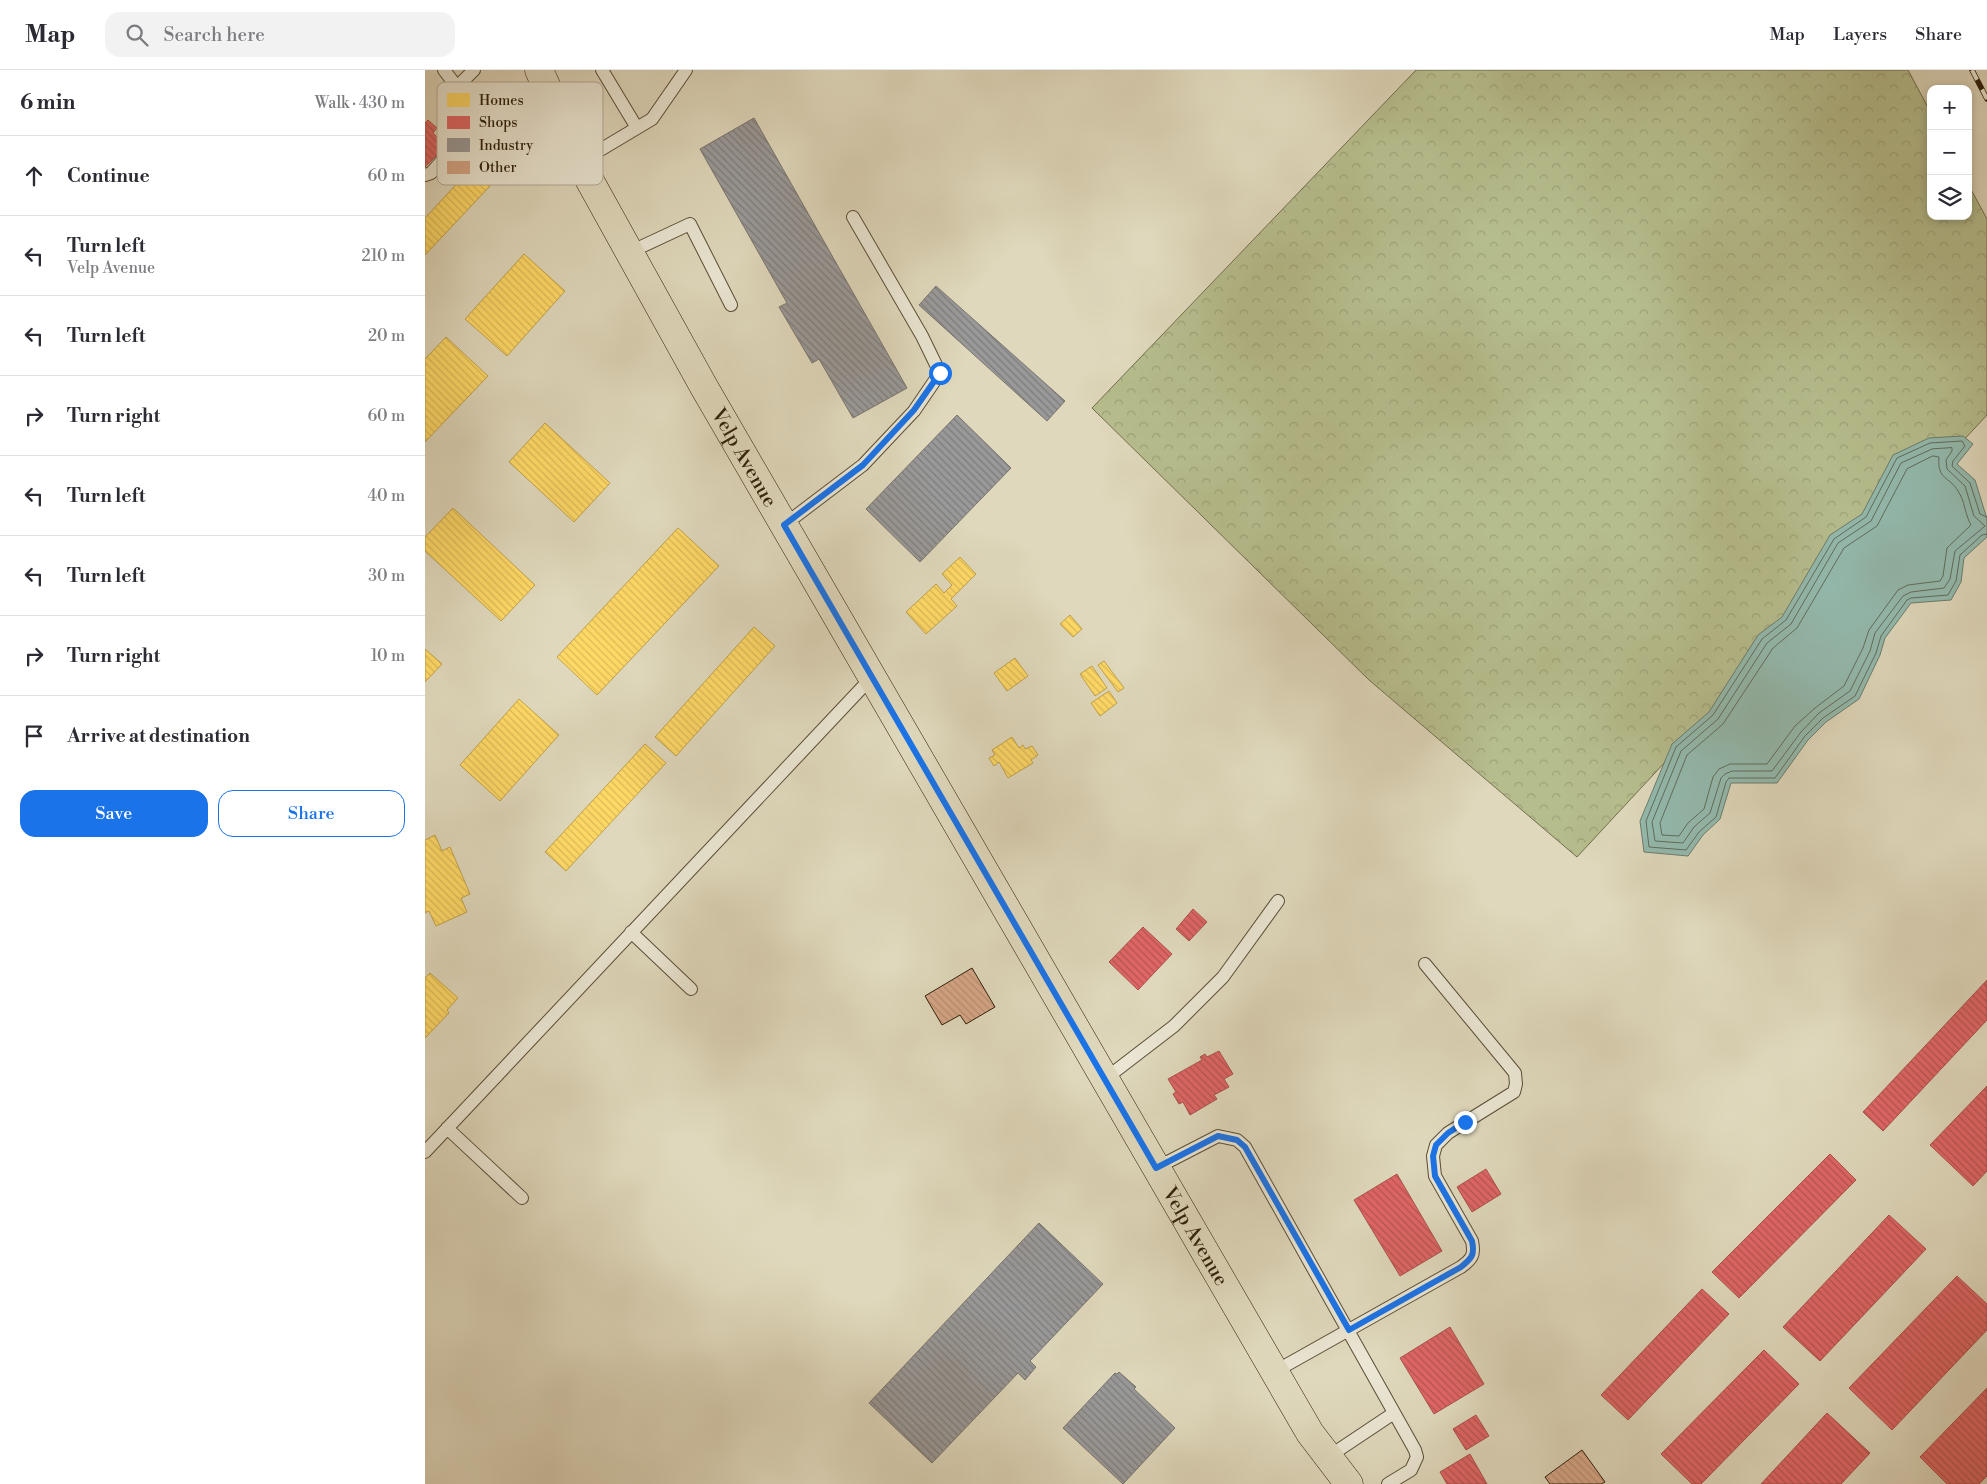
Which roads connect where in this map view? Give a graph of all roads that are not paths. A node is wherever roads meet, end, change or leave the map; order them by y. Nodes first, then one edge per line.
1 (444, 70) edge
2 (474, 70) edge
3 (539, 70) edge
4 (602, 70) edge
5 (686, 70) edge
6 (453, 82) edge
7 (462, 82) edge
8 (544, 82) edge
9 (637, 128) junction
10 (603, 148) edge
11 (437, 166) edge
12 (425, 175) edge
13 (593, 185) edge
14 (853, 217) dead end
15 (629, 252) junction
16 (731, 305) dead end
17 (784, 525) junction
18 (872, 677) junction
19 (1278, 901) dead end
20 (631, 932) junction
21 (1425, 964) dead end
22 (691, 989) dead end
23 (1105, 1079) junction
24 (447, 1128) junction
25 (425, 1152) edge
26 (1156, 1168) junction
27 (522, 1198) dead end
28 (1349, 1330) junction
29 (1274, 1372) junction
30 (1394, 1413) junction
31 (1310, 1433) junction
32 (1328, 1457) junction
33 (1328, 1484) edge
34 (1349, 1484) edge
35 (1388, 1484) edge

1 - 6 lane
2 - 7 lane
3 - 8 main road, Velp Avenue
4 - 9 lane
5 - 9 lane
9 - 10 lane
11 - 12 lane
13 - 15 main road, Velp Avenue
14 - 17 lane
15 - 16 lane
15 - 17 main road, Velp Avenue
17 - 18 main road, Velp Avenue
18 - 20 lane
18 - 23 main road, Velp Avenue
19 - 23 lane
20 - 22 lane
20 - 24 lane
21 - 28 lane
23 - 26 main road, Velp Avenue
24 - 25 lane
24 - 27 lane
26 - 28 lane
26 - 29 main road, Velp Avenue
28 - 29 lane
28 - 30 lane
29 - 31 main road, Velp Avenue
30 - 32 lane
30 - 35 lane
31 - 32 main road, Velp Avenue
31 - 33 main road, Velp Avenue
32 - 34 main road, Velp Avenue

